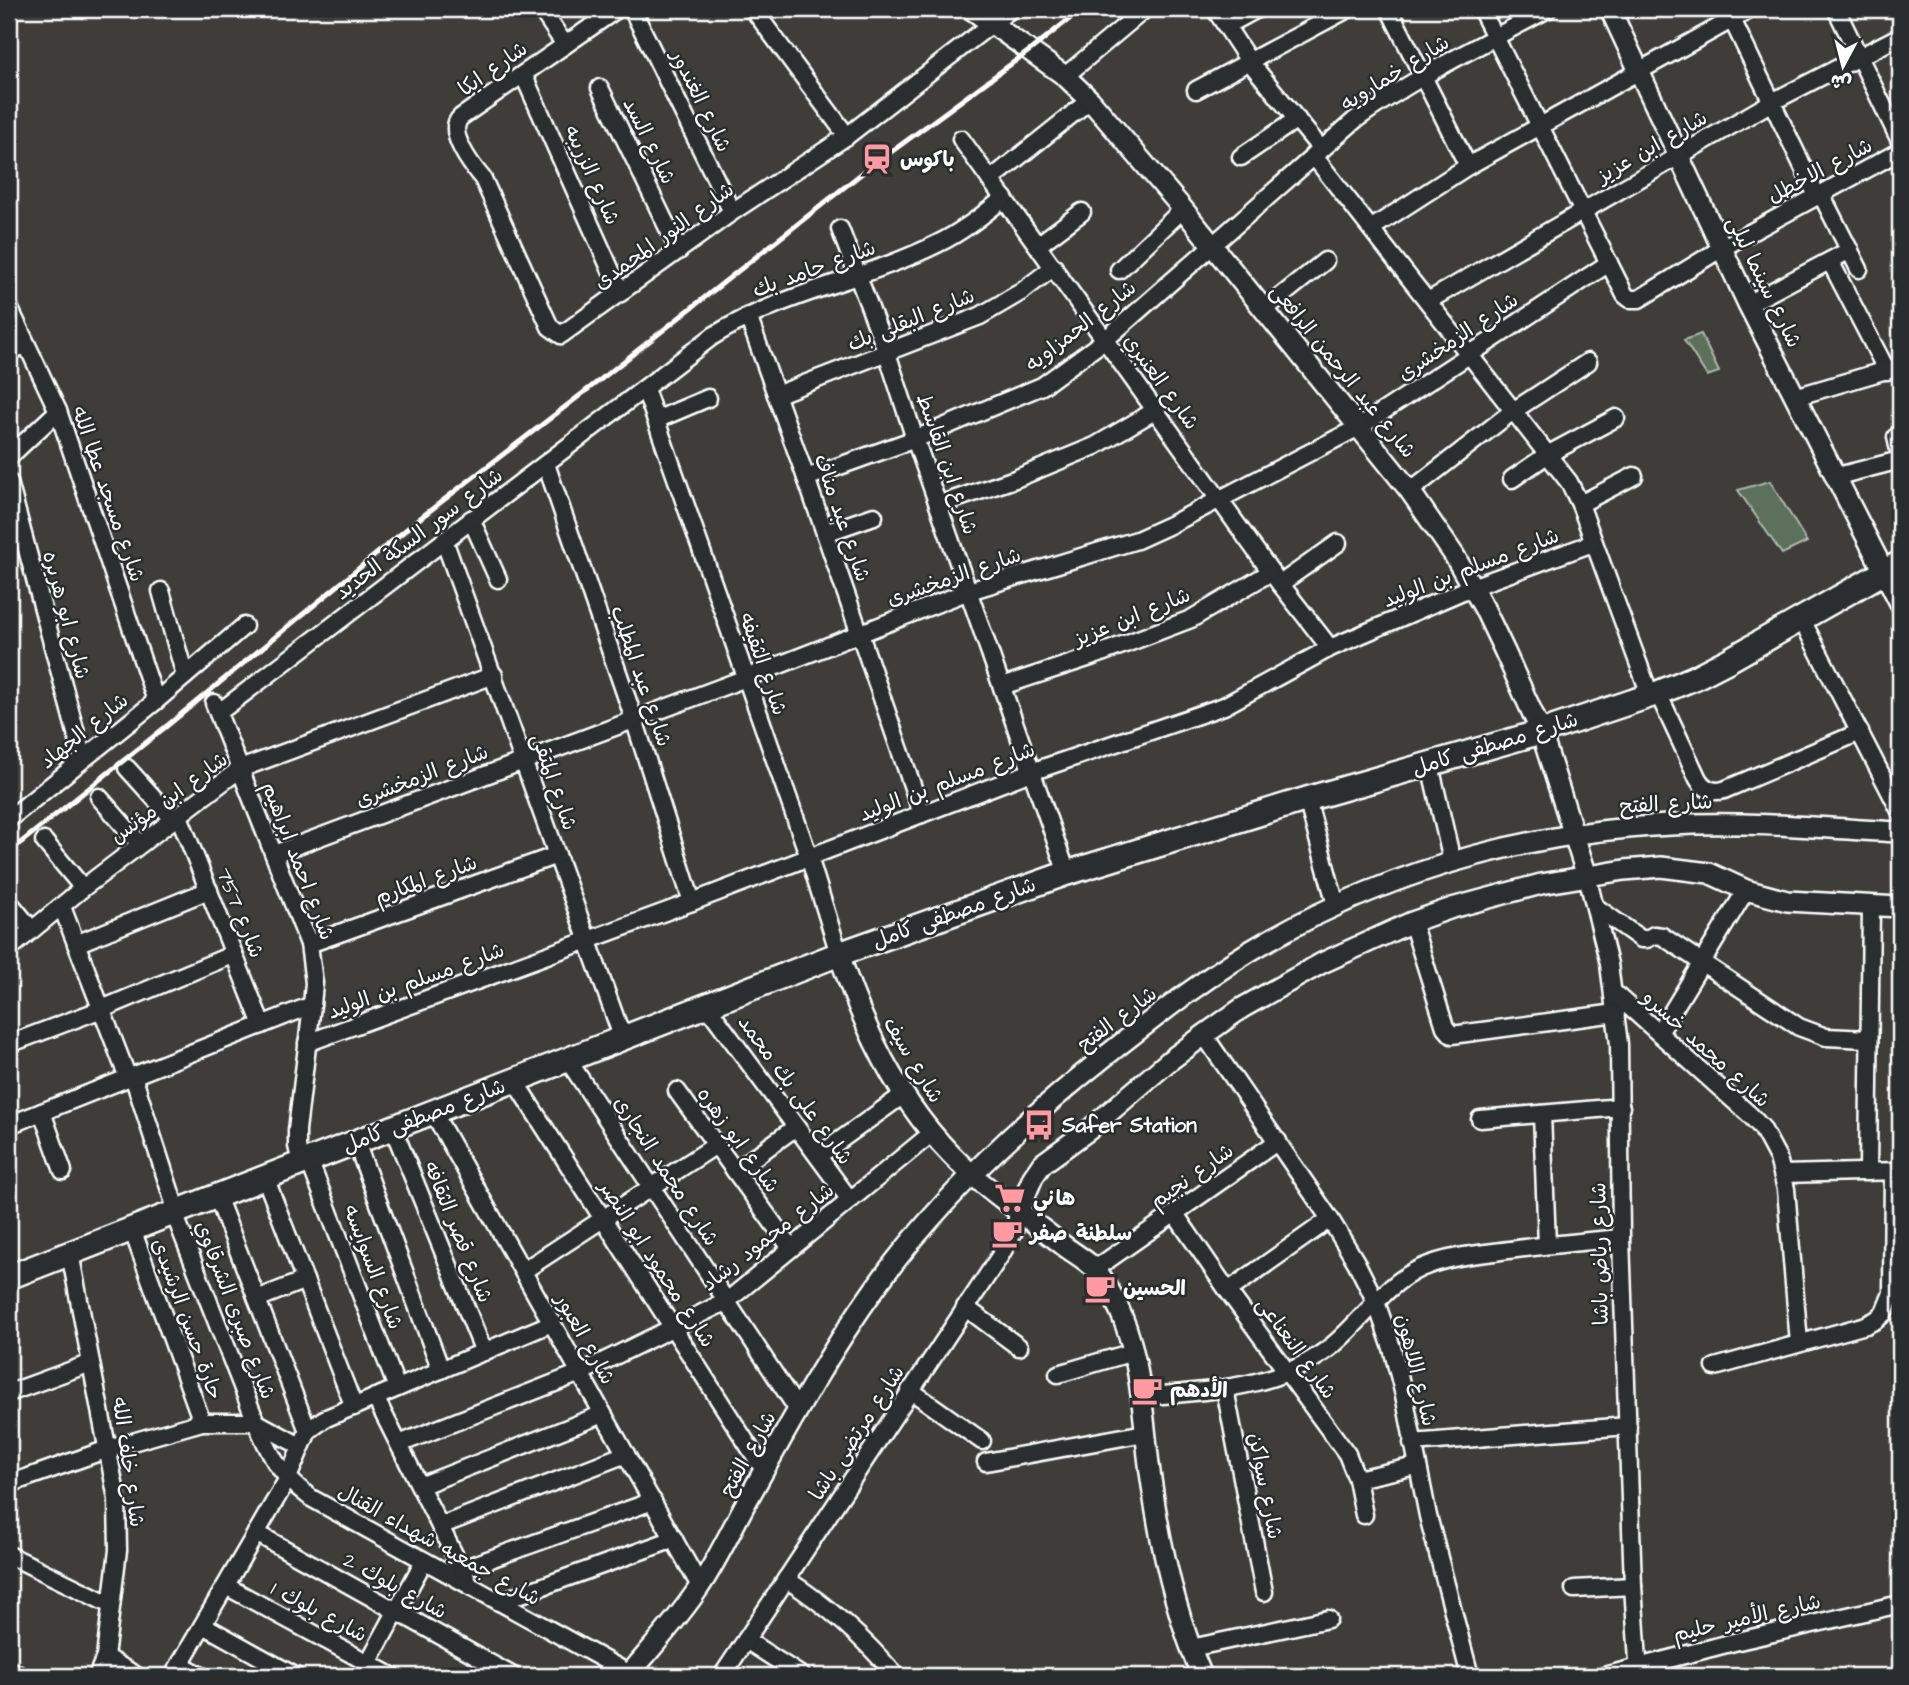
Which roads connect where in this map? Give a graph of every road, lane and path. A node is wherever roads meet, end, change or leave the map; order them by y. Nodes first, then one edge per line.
1 (617, 9) edge
2 (632, 9) edge
3 (754, 9) edge
4 (971, 9) edge
5 (1011, 9) edge
6 (1145, 9) edge
7 (1216, 9) edge
8 (1257, 9) edge
9 (1348, 9) edge
10 (1389, 9) edge
11 (1481, 9) edge
12 (1548, 9) edge
13 (1610, 9) edge
14 (1751, 9) edge
15 (1836, 9) edge
16 (547, 11) edge
17 (1729, 14) edge
18 (991, 24) junction
19 (1226, 26) junction
20 (1900, 36) edge
21 (1496, 38) junction
22 (565, 45) junction
23 (1859, 57) junction
24 (1249, 61) junction
25 (1639, 70) junction
26 (523, 74) junction
27 (1065, 76) junction
28 (1423, 78) junction
29 (600, 88) dead end
30 (1196, 90) dead end
31 (1090, 100) junction
32 (1772, 102) junction
33 (461, 117) joint
34 (1297, 119) junction
35 (1539, 125) junction
36 (847, 136) junction
37 (961, 139) dead end
38 (1900, 141) edge
39 (1900, 151) edge
40 (1317, 152) junction
41 (1679, 156) junction
42 (1241, 157) dead end
43 (1468, 166) junction
44 (990, 180) junction
45 (1819, 195) junction
46 (1004, 198) junction
47 (1183, 209) junction
48 (1582, 211) junction
49 (732, 212) junction
50 (1082, 212) dead end
51 (839, 229) dead end
52 (1372, 229) junction
53 (1038, 245) junction
54 (1212, 246) junction
55 (1722, 248) junction
56 (1850, 250) junction
57 (679, 251) junction
58 (1325, 261) dead end
59 (1830, 261) junction
60 (1609, 264) junction
61 (1054, 267) junction
62 (1859, 269) dead end
63 (1119, 270) dead end
64 (856, 274) junction
65 (621, 293) junction
66 (1427, 301) junction
67 (1748, 304) junction
68 (9, 307) edge
69 (1265, 309) junction
70 (748, 316) junction
71 (1105, 340) junction
72 (26, 345) junction
73 (9, 351) edge
74 (887, 353) junction
75 (1468, 354) junction
76 (1588, 362) dead end
77 (1894, 368) edge
78 (645, 389) junction
79 (776, 396) junction
80 (1795, 397) junction
81 (708, 398) dead end
82 (1156, 410) junction
83 (58, 411) junction
84 (1513, 411) junction
85 (1616, 418) dead end
86 (656, 419) junction
87 (1359, 427) junction
88 (1900, 435) edge
89 (915, 439) junction
90 (1547, 454) junction
91 (9, 457) edge
92 (1900, 457) edge
93 (546, 464) junction
94 (1634, 476) dead end
95 (1834, 477) junction
96 (806, 478) junction
97 (1512, 479) dead end
98 (9, 482) edge
99 (1410, 491) junction
100 (1219, 499) junction
101 (1580, 504) junction
102 (938, 505) junction
103 (874, 516) dead end
104 (471, 519) junction
105 (825, 533) junction
106 (444, 540) junction
107 (1338, 543) dead end
108 (1593, 544) junction
109 (1892, 568) edge
110 (1276, 578) junction
111 (498, 579) dead end
112 (1472, 587) junction
113 (161, 591) dead end
114 (969, 591) junction
115 (1900, 603) edge
116 (1802, 620) junction
117 (244, 626) dead end
118 (859, 632) junction
119 (1330, 648) junction
120 (494, 675) junction
121 (185, 676) junction
122 (746, 678) junction
123 (1002, 686) junction
124 (1654, 694) junction
125 (156, 701) junction
126 (216, 708) joint
127 (634, 719) junction
128 (1541, 732) junction
129 (1860, 732) junction
130 (524, 759) junction
131 (83, 760) junction
132 (1430, 765) junction
133 (127, 768) dead end
134 (240, 769) junction
135 (1031, 772) junction
136 (99, 797) dead end
137 (1307, 799) junction
138 (1900, 811) edge
139 (922, 814) junction
140 (176, 818) junction
141 (9, 819) edge
142 (1900, 832) edge
143 (1575, 835) junction
144 (44, 841) dead end
145 (140, 844) junction
146 (274, 854) junction
147 (557, 855) junction
148 (808, 857) junction
149 (1452, 861) junction
150 (1067, 873) junction
151 (1587, 876) junction
152 (83, 888) junction
153 (209, 890) junction
154 (1746, 890) junction
155 (692, 901) junction
156 (9, 902) edge
157 (1336, 905) junction
158 (62, 906) junction
159 (1871, 906) junction
160 (1596, 907) junction
161 (1900, 907) edge
162 (1412, 922) junction
163 (32, 930) junction
164 (586, 940) junction
165 (76, 944) junction
166 (309, 944) junction
167 (9, 948) edge
168 (234, 954) junction
169 (839, 954) junction
170 (1702, 963) junction
171 (1614, 993) junction
172 (312, 1005) junction
173 (707, 1006) junction
174 (102, 1009) junction
175 (1616, 1013) junction
176 (262, 1025) junction
177 (1659, 1033) junction
178 (1205, 1035) junction
179 (623, 1039) junction
180 (1868, 1040) junction
181 (307, 1043) junction
182 (9, 1044) edge
183 (568, 1060) junction
184 (131, 1077) junction
185 (514, 1080) junction
186 (677, 1091) dead end
187 (903, 1095) junction
188 (1621, 1107) junction
189 (42, 1112) junction
190 (433, 1112) junction
191 (1542, 1114) junction
192 (1480, 1119) dead end
193 (9, 1125) edge
194 (796, 1126) junction
195 (393, 1128) junction
196 (932, 1133) junction
197 (1278, 1141) junction
198 (356, 1142) junction
199 (716, 1144) junction
200 (818, 1156) junction
201 (305, 1162) junction
202 (63, 1171) dead end
203 (735, 1171) junction
204 (1897, 1171) edge
205 (1868, 1172) junction
206 (1783, 1174) junction
207 (973, 1175) junction
208 (265, 1177) junction
209 (652, 1187) junction
210 (217, 1196) junction
211 (850, 1200) junction
212 (1018, 1210) junction
213 (175, 1212) junction
214 (1175, 1214) junction
215 (603, 1219) junction
216 (1330, 1219) junction
217 (132, 1229) junction
218 (1621, 1238) junction
219 (1547, 1245) junction
220 (791, 1248) junction
221 (70, 1253) junction
222 (1095, 1269) junction
223 (523, 1271) junction
224 (9, 1277) edge
225 (305, 1280) junction
226 (1228, 1291) junction
227 (257, 1299) junction
228 (726, 1301) junction
229 (1376, 1302) junction
230 (965, 1307) junction
231 (552, 1323) junction
232 (673, 1328) junction
233 (1798, 1343) junction
234 (1019, 1347) dead end
235 (484, 1352) junction
236 (1133, 1352) junction
237 (91, 1363) junction
238 (1715, 1367) dead end
239 (441, 1370) junction
240 (580, 1373) junction
241 (1287, 1373) junction
242 (1058, 1374) dead end
243 (397, 1388) junction
244 (1225, 1389) junction
245 (910, 1390) junction
246 (9, 1393) edge
247 (375, 1397) junction
248 (1141, 1397) junction
249 (354, 1407) junction
250 (798, 1410) junction
251 (603, 1414) junction
252 (202, 1422) junction
253 (256, 1422) junction
254 (1628, 1426) junction
255 (1145, 1433) junction
256 (304, 1438) junction
257 (982, 1441) dead end
258 (1412, 1443) junction
259 (399, 1444) junction
260 (108, 1449) junction
261 (626, 1454) junction
262 (986, 1462) dead end
263 (1416, 1466) junction
264 (764, 1470) junction
265 (1357, 1479) junction
266 (287, 1480) junction
267 (9, 1484) edge
268 (420, 1486) junction
269 (653, 1501) junction
270 (1364, 1515) dead end
271 (440, 1526) junction
272 (256, 1533) junction
273 (674, 1539) junction
274 (9, 1555) edge
275 (424, 1561) junction
276 (461, 1569) junction
277 (786, 1580) junction
278 (226, 1586) junction
279 (470, 1586) junction
280 (700, 1586) junction
281 (1633, 1586) junction
282 (1574, 1589) dead end
283 (1264, 1592) dead end
284 (499, 1602) junction
285 (1900, 1604) edge
286 (111, 1605) junction
287 (396, 1611) junction
288 (1328, 1619) dead end
289 (203, 1625) junction
290 (746, 1640) junction
291 (1191, 1648) junction
292 (105, 1657) junction
293 (368, 1663) junction
294 (9, 1669) edge
295 (176, 1670) edge
296 (1638, 1672) edge
297 (629, 1675) edge
298 (21, 1676) edge
299 (97, 1676) edge
300 (137, 1676) edge
301 (202, 1676) edge
302 (295, 1676) edge
303 (391, 1676) edge
304 (513, 1676) edge
305 (722, 1676) edge
306 (802, 1676) edge
307 (896, 1676) edge
308 (1202, 1676) edge
309 (1470, 1676) edge
310 (1604, 1676) edge

1 - 22 street, شارع ايكا
2 - 49 street, شارع الغندور
3 - 36 street
4 - 18 street, شارع عبد الرحمن الرافعى
5 - 18 street, شارع النور المحمدى
6 - 27 street
7 - 19 street
8 - 19 street
9 - 24 street
10 - 28 street
11 - 21 street, شارع الاخطل
12 - 21 street, شارع خمارويه
13 - 25 street, شارع سينما ليلى
14 - 17 street
15 - 23 street
16 - 22 street
17 - 25 street
17 - 32 street
18 - 27 street, شارع عبد الرحمن الرافعى
18 - 36 street, شارع النور المحمدى
19 - 24 street
20 - 23 street, شارع ابن عزيز
21 - 28 street, شارع خمارويه
21 - 35 street, شارع الاخطل
22 - 26 street, شارع ايكا
23 - 32 street, شارع ابن عزيز
23 - 38 street
24 - 30 street
24 - 34 street
25 - 35 street
25 - 41 street, شارع سينما ليلى
26 - 33 street, شارع ايكا
26 - 65 street, شارع الزريبه
27 - 31 street, شارع عبد الرحمن الرافعى
28 - 40 street, شارع خمارويه
28 - 43 street
29 - 57 street, شارع السد
31 - 44 street
31 - 47 street, شارع عبد الرحمن الرافعى
32 - 41 street, شارع ابن عزيز
32 - 45 street
33 - 65 street, شارع النور المحمدى
34 - 40 street
34 - 42 street
35 - 43 street
35 - 48 street, شارع الاخطل
36 - 49 street, شارع النور المحمدى
37 - 44 street, شارع العنبري
39 - 45 street, شارع الاخطل
40 - 52 street
40 - 54 street, شارع خمارويه
41 - 48 street, شارع ابن عزيز
41 - 55 street, شارع سينما ليلى
43 - 52 street
44 - 46 street, شارع العنبري
45 - 55 street, شارع الاخطل
45 - 56 street
46 - 53 street, شارع العنبري
46 - 64 street, شارع حامد بك
47 - 54 street, شارع عبد الرحمن الرافعى
47 - 63 street
48 - 60 street, شارع الاخطل
48 - 66 street, شارع ابن عزيز
49 - 57 street, شارع النور المحمدى
50 - 53 street
51 - 64 street, شارع ابن القاسط
52 - 66 street
53 - 61 street, شارع العنبري
54 - 69 street, شارع عبد الرحمن الرافعى
54 - 71 street, شارع الحمزاويه
55 - 60 street, شارع الاخطل
55 - 67 street, شارع سينما ليلى
56 - 59 street
56 - 62 street
57 - 65 street, شارع النور المحمدى
58 - 69 street
59 - 67 street
59 - 77 street
60 - 75 street, شارع الزمخشرى
61 - 71 street, شارع العنبري
61 - 74 street, شارع البقلى بك
64 - 70 street, شارع حامد بك
64 - 74 street, شارع ابن القاسط
66 - 75 street
67 - 80 street, شارع سينما ليلى
68 - 72 street, شارع مسجد عطا الله
69 - 87 street, شارع عبد الرحمن الرافعى
70 - 78 street, شارع حامد بك
70 - 79 street, شارع عبد مناف
71 - 82 street, شارع العنبري
71 - 89 street, شارع الحمزاويه
72 - 73 street
72 - 83 street, شارع مسجد عطا الله
74 - 79 street, شارع البقلى بك
74 - 89 street, شارع ابن القاسط
75 - 84 street
75 - 87 street, شارع الزمخشرى
76 - 84 street
77 - 80 street
78 - 86 street, شارع الثقيفه
78 - 93 street, شارع سور السكة الحديد
79 - 96 street, شارع عبد مناف
80 - 95 street, شارع سينما ليلى
81 - 86 street
82 - 100 street, شارع العنبري
82 - 102 street
83 - 91 street
83 - 125 street, شارع مسجد عطا الله
84 - 90 street
84 - 99 street
85 - 90 street
86 - 122 street, شارع الثقيفه
87 - 99 street, شارع عبد الرحمن الرافعى
87 - 100 street, شارع الزمخشرى
88 - 92 street
89 - 96 street, شارع الحمزاويه
89 - 102 street, شارع ابن القاسط
90 - 97 street
90 - 101 street
92 - 95 street
93 - 104 street, شارع سور السكة الحديد
93 - 127 street, شارع عبد المطلب
94 - 101 street
95 - 109 street, شارع سينما ليلى
96 - 105 street, شارع عبد مناف
98 - 131 street, شارع ابو هريره
99 - 112 street, شارع عبد الرحمن الرافعى
100 - 110 street, شارع العنبري
100 - 114 street, شارع الزمخشرى
101 - 108 street
102 - 114 street, شارع ابن القاسط
103 - 105 street
104 - 106 street, شارع سور السكة الحديد
104 - 111 street
105 - 118 street, شارع عبد مناف
106 - 120 street, شارع المتقى
106 - 126 street, شارع سور السكة الحديد
107 - 110 street, شارع ابن عزيز
108 - 112 street, شارع مسلم بن الوليد
108 - 124 street
109 - 115 street, شارع سينما ليلى
109 - 116 main road, شارع مصطفى كامل
110 - 119 street, شارع العنبري
110 - 123 street, شارع ابن عزيز
112 - 119 street, شارع مسلم بن الوليد
112 - 128 street, شارع عبد الرحمن الرافعى
113 - 121 street
114 - 118 street, شارع الزمخشرى
114 - 123 street, شارع ابن القاسط
116 - 124 main road, شارع مصطفى كامل
116 - 129 street
117 - 121 street, شارع الجهاد
118 - 122 street, شارع الزمخشرى
118 - 139 street, شارع عبد مناف
119 - 135 street, شارع مسلم بن الوليد
120 - 130 street, شارع المتقى
120 - 134 street, شارع ابن مؤنس
121 - 125 street, شارع الجهاد
122 - 127 street, شارع الزمخشرى
122 - 148 street, شارع الثقيفه
123 - 135 street, شارع ابن القاسط
124 - 128 main road, شارع مصطفى كامل
124 - 129 street
125 - 131 street, شارع الجهاد
126 - 134 street, شارع احمد ابراهيم
127 - 130 street, شارع الزمخشرى
127 - 155 street, شارع عبد المطلب
128 - 132 main road, شارع مصطفى كامل
128 - 143 street, شارع عبد الرحمن الرافعى
129 - 138 street
130 - 146 street, شارع الزمخشرى
130 - 147 street, شارع المتقى
131 - 141 street, شارع الجهاد
132 - 137 main road, شارع مصطفى كامل
132 - 149 street
133 - 140 street, شارع 757
134 - 140 street, شارع ابن مؤنس
134 - 146 street, شارع احمد ابراهيم
135 - 139 street, شارع مسلم بن الوليد
135 - 150 street, شارع ابن القاسط
136 - 145 street
137 - 150 main road, شارع مصطفى كامل
137 - 157 street
139 - 148 street, شارع مسلم بن الوليد
140 - 145 street, شارع ابن مؤنس
140 - 153 street, شارع 757
142 - 143 street, شارع الفتح
143 - 149 street, شارع الفتح
143 - 151 street, شارع رياض باشا
144 - 152 street
145 - 152 street, شارع ابن مؤنس
146 - 166 street, شارع احمد ابراهيم
147 - 164 street, شارع المتقى
147 - 166 street, شارع المكارم
148 - 155 street, شارع مسلم بن الوليد
148 - 169 street, شارع الثقيفه
149 - 157 street, شارع الفتح
150 - 169 main road, شارع مصطفى كامل
151 - 154 street
151 - 160 street, شارع رياض باشا
151 - 162 street
152 - 158 street, شارع ابن مؤنس
153 - 165 street
153 - 168 street, شارع 757
154 - 159 street
154 - 170 street
155 - 164 street, شارع مسلم بن الوليد
156 - 163 street
157 - 207 street, شارع الفتح
158 - 163 street, شارع ابن مؤنس
158 - 165 street, شارع صبرى الشرقاوي
159 - 161 street
159 - 180 street
160 - 170 street
160 - 171 street, شارع رياض باشا
162 - 175 street
162 - 178 street
163 - 167 street, شارع ابن مؤنس
164 - 179 street, شارع المتقى
164 - 181 street, شارع مسلم بن الوليد
165 - 174 street, شارع صبرى الشرقاوي
166 - 172 street, شارع احمد ابراهيم
168 - 174 street
168 - 176 street, شارع 757
169 - 173 main road, شارع مصطفى كامل
169 - 187 street, شارع سيف
170 - 177 street
170 - 180 street
171 - 175 street, شارع رياض باشا
171 - 177 street, شارع محمد خسرو
172 - 176 street, شارع مسلم بن الوليد
172 - 181 street, شارع احمد ابراهيم
173 - 179 main road, شارع مصطفى كامل
173 - 194 street, شارع على بك محمد
174 - 182 street
174 - 184 street, شارع صبرى الشرقاوي
175 - 188 street, شارع رياض باشا
176 - 184 street, شارع مسلم بن الوليد
177 - 206 street, شارع محمد خسرو
178 - 197 street, شارع اللاهون
178 - 212 street
179 - 183 main road, شارع مصطفى كامل
180 - 205 street
181 - 201 street, شارع احمد ابراهيم
183 - 185 main road, شارع مصطفى كامل
183 - 209 street, شارع محمد النجارى
184 - 189 street, شارع مسلم بن الوليد
184 - 213 street, شارع صبرى الشرقاوي
185 - 190 main road, شارع مصطفى كامل
185 - 215 street, شارع محمود ابو النصر
186 - 199 street, شارع ابو زهره
187 - 196 street, شارع سيف
187 - 200 street
188 - 191 street
188 - 218 street, شارع رياض باشا
189 - 193 street, شارع مسلم بن الوليد
189 - 202 street
190 - 195 main road, شارع مصطفى كامل
190 - 223 street, شارع العبور
191 - 192 street
191 - 219 street
194 - 200 street, شارع على بك محمد
194 - 203 street
195 - 198 main road, شارع مصطفى كامل
195 - 235 street, شارع قصر الثقافه
196 - 207 street, شارع سيف
196 - 211 street, شارع محمود رشاد
197 - 214 street, شارع نجيم
197 - 216 street, شارع اللاهون
198 - 201 main road, شارع مصطفى كامل
198 - 239 street
199 - 203 street, شارع ابو زهره
199 - 209 street
200 - 211 street, شارع على بك محمد
201 - 208 main road, شارع مصطفى كامل
201 - 243 street, شارع السوايسه
203 - 220 street, شارع ابو زهره
204 - 205 street
204 - 233 street
205 - 206 street
206 - 233 street, شارع محمد خسرو
207 - 212 street, شارع سيف
207 - 250 street, شارع الفتح
208 - 210 main road, شارع مصطفى كامل
208 - 225 street
209 - 215 street
209 - 228 street, شارع محمد النجارى
210 - 213 main road, شارع مصطفى كامل
210 - 227 street
211 - 220 street, شارع محمود رشاد
212 - 222 street, شارع سيف
212 - 230 street, شارع مرتضى باشا
213 - 217 main road, شارع مصطفى كامل
213 - 253 street, شارع صبرى الشرقاوي
214 - 222 street, شارع نجيم
214 - 226 street, شارع النعناعى
215 - 223 street
215 - 232 street, شارع محمود ابو النصر
216 - 226 street
216 - 229 street, شارع اللاهون
217 - 221 main road, شارع مصطفى كامل
217 - 252 street, حارة حسن الرشيدى
218 - 219 street
218 - 254 street, شارع رياض باشا
219 - 229 street
220 - 228 street, شارع محمود رشاد
221 - 224 main road, شارع مصطفى كامل
221 - 237 street, شارع خلف الله
222 - 236 street, شارع سيف
223 - 231 street, شارع العبور
225 - 227 street
225 - 249 street
226 - 241 street, شارع النعناعى
227 - 256 street
228 - 232 street, شارع محمود رشاد
228 - 250 street, شارع محمد النجارى
229 - 241 street
229 - 258 street, شارع اللاهون
230 - 234 street
230 - 245 street, شارع مرتضى باشا
231 - 235 street
231 - 240 street, شارع العبور
232 - 240 street, شارع محمود رشاد
232 - 264 street, شارع محمود ابو النصر
233 - 238 street
235 - 239 street
236 - 242 street
236 - 248 street, شارع سيف
237 - 246 street
237 - 260 street, شارع خلف الله
239 - 243 street
240 - 251 street, شارع العبور
240 - 259 street, شارع محمود رشاد
241 - 244 street
241 - 265 street, شارع النعناعى
243 - 247 street
244 - 248 street
244 - 283 street, شارع سواكن
245 - 257 street
245 - 277 street, شارع مرتضى باشا
247 - 249 street
247 - 259 street
248 - 255 street, شارع سيف
249 - 256 street
250 - 264 street, شارع الفتح
251 - 261 street, شارع العبور
251 - 268 street
252 - 253 street
252 - 260 street
253 - 256 street
253 - 266 street, شارع جمعيه شهداء القنال
254 - 258 street
254 - 281 street, شارع رياض باشا
255 - 262 street
255 - 291 street, شارع سيف
256 - 266 street
258 - 263 street, شارع اللاهون
259 - 268 street
260 - 267 street
260 - 286 street, شارع خلف الله
261 - 269 street, شارع العبور
261 - 271 street
263 - 265 street
263 - 309 street, شارع اللاهون
264 - 280 street, شارع الفتح
265 - 270 street, شارع النعناعى
266 - 272 street
266 - 275 street, شارع جمعيه شهداء القنال
268 - 271 street
269 - 273 street, شارع العبور
269 - 276 street
271 - 276 street
272 - 278 street
272 - 287 street, شارع بلوك 2
273 - 280 street, شارع العبور
273 - 284 street
274 - 286 street
275 - 279 street, شارع جمعيه شهداء القنال
275 - 287 street
276 - 279 street
277 - 290 street, شارع مرتضى باشا
277 - 307 street
278 - 289 street
278 - 293 street, شارع بلوك 1
279 - 284 street, شارع جمعيه شهداء القنال
280 - 297 street, شارع الفتح
281 - 282 street
281 - 296 street, شارع رياض باشا
284 - 297 street, شارع جمعيه شهداء القنال
285 - 296 street, شارع الأمير حليم
286 - 292 street, شارع خلف الله
287 - 293 street
287 - 304 street, شارع بلوك 2
288 - 291 street
289 - 295 street
289 - 302 street
290 - 305 street, شارع مرتضى باشا
290 - 306 street
291 - 308 street, شارع سيف
292 - 299 street, شارع خلف الله
292 - 300 street
293 - 303 street, شارع بلوك 1
294 - 298 street
295 - 301 street
296 - 310 street, شارع الأمير حليم

